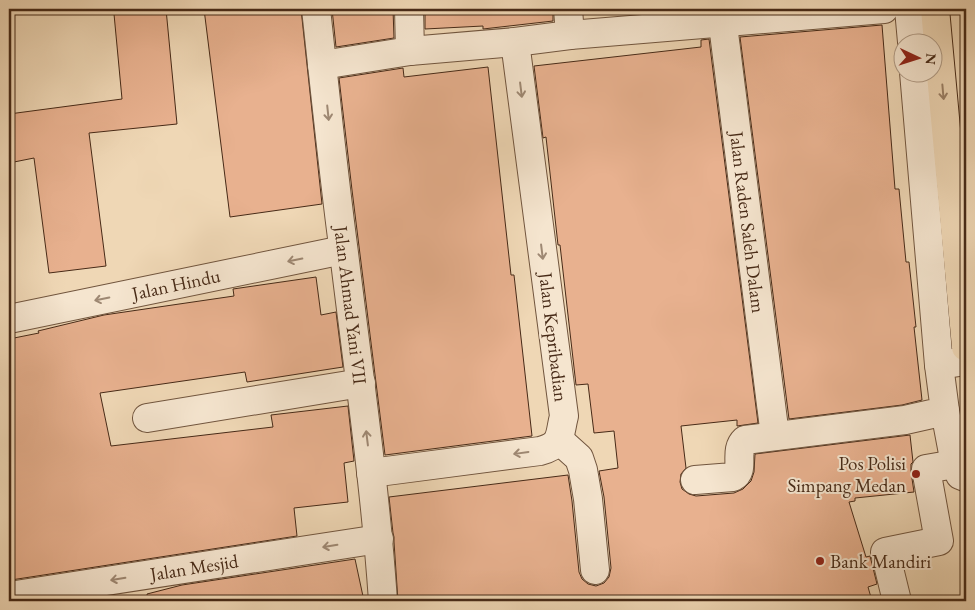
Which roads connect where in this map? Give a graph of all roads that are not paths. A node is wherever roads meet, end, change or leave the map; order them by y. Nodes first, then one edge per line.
1 (316, 9) edge
2 (409, 9) edge
3 (884, 9) edge
4 (909, 9) edge
5 (935, 9) edge
6 (722, 16) edge
7 (569, 22) edge
8 (911, 32) edge
9 (515, 42) junction
10 (410, 51) junction
11 (322, 64) junction
12 (915, 82) edge
13 (343, 250) junction
14 (9, 318) edge
15 (966, 347) edge
16 (966, 360) edge
17 (939, 365) junction
18 (361, 383) junction
19 (945, 411) junction
20 (147, 418) dead end
21 (775, 436) junction
22 (559, 440) junction
23 (960, 471) edge
24 (371, 473) junction
25 (694, 480) dead end
26 (378, 539) junction
27 (595, 570) dead end
28 (9, 596) edge
29 (383, 601) edge
30 (897, 601) edge

1 - 11 street, Jalan Ahmad Yani VII
2 - 10 street
3 - 6 street
4 - 8 street
5 -> 15 main road
6 - 7 street
6 - 21 street, Jalan Raden Saleh Dalam
7 - 9 street
9 - 10 street
9 -> 22 street, Jalan Kepribadian
10 - 11 street
11 -> 13 street, Jalan Ahmad Yani VII
12 - 17 street
13 -> 14 street, Jalan Hindu
13 - 18 street, Jalan Ahmad Yani VII
16 - 17 street
17 - 19 street
18 - 20 street
24 -> 18 street, Jalan Ahmad Yani VII
19 - 21 street
19 - 23 street
21 - 25 street
22 -> 24 street
22 - 27 street
23 - 30 street
24 - 26 street, Jalan Ahmad Yani VII
26 -> 28 street, Jalan Mesjid
26 - 29 street, Jalan Ahmad Yani VII

